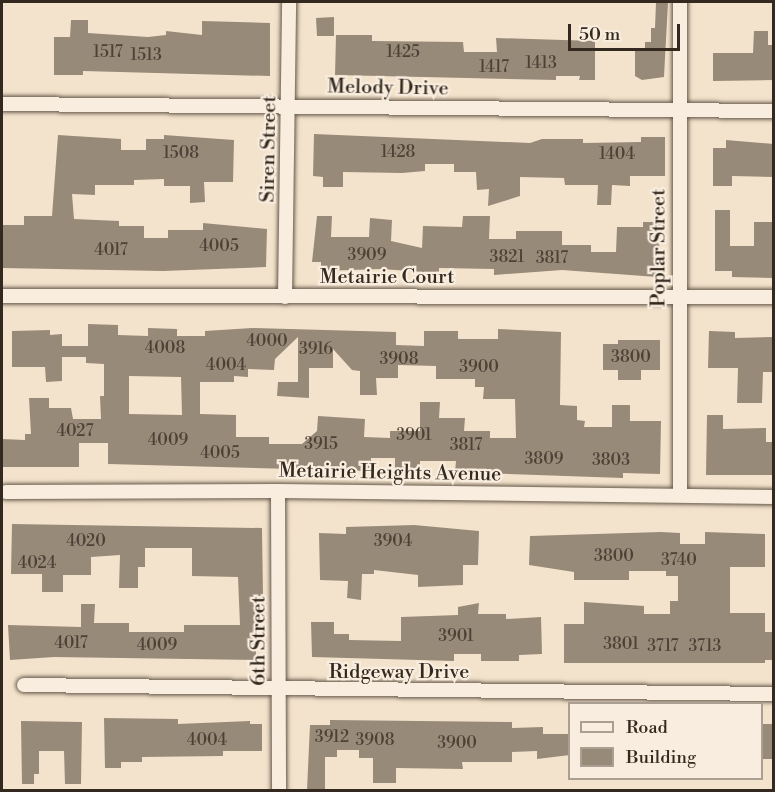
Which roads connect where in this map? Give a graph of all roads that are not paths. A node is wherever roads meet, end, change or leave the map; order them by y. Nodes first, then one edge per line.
1 (289, 2) edge
2 (680, 2) edge
3 (2, 104) edge
4 (290, 106) junction
5 (678, 110) junction
6 (774, 111) edge
7 (679, 295) junction
8 (2, 296) edge
9 (285, 297) junction
10 (774, 297) edge
11 (278, 491) junction
12 (6, 492) dead end
13 (680, 495) junction
14 (774, 497) edge
15 (24, 685) dead end
16 (279, 691) junction
17 (774, 694) edge
18 (279, 790) edge

1 - 4 street, Siren Street
2 - 5 street, Poplar Street
3 - 4 street, Melody Drive
4 - 5 street, Melody Drive
4 - 9 street, Siren Street
5 - 6 street, Melody Drive
5 - 7 street, Poplar Street
7 - 9 street, Metairie Court
7 - 10 street, Metairie Court
7 - 13 street, Poplar Street
8 - 9 street, Metairie Court
11 - 12 street, Metairie Heights Avenue
11 - 13 street, Metairie Heights Avenue
11 - 16 street, 6th Street
13 - 14 street, Metairie Heights Avenue
15 - 16 street, Ridgeway Drive
16 - 17 street, Ridgeway Drive
16 - 18 street, 6th Street

